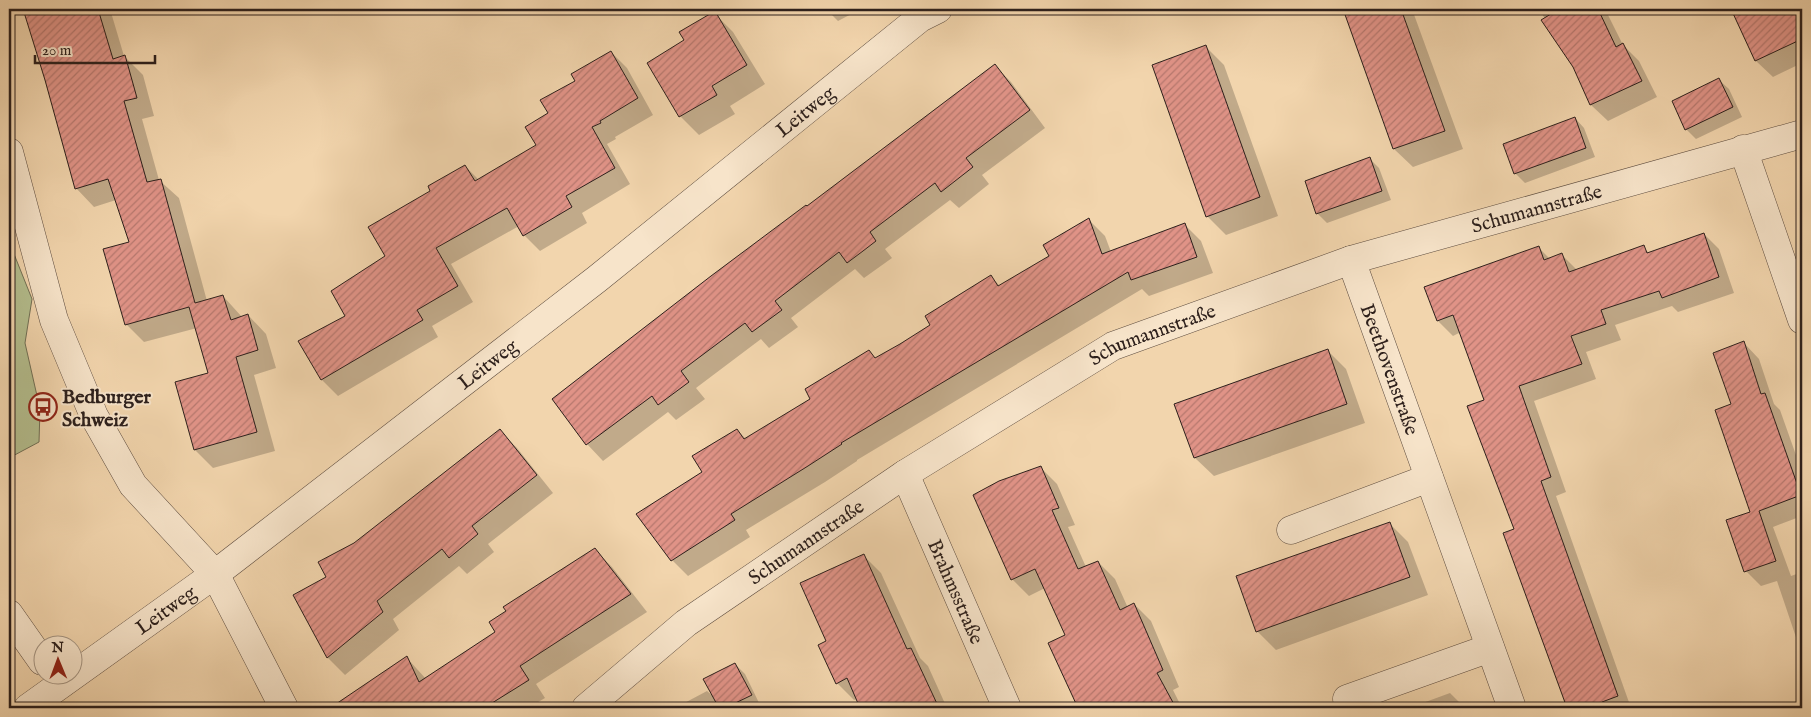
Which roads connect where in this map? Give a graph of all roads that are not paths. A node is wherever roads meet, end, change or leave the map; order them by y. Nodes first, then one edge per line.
1 (938, 9) edge
2 (1802, 134) edge
3 (1744, 149) junction
4 (9, 152) edge
5 (1351, 260) junction
6 (1802, 320) edge
7 (905, 474) junction
8 (1429, 478) junction
9 (1291, 530) dead end
10 (215, 574) junction
11 (9, 614) edge
12 (32, 647) edge
13 (1490, 648) junction
14 (82, 663) edge
15 (52, 684) edge
16 (1347, 699) dead end
17 (28, 708) edge
18 (284, 708) edge
19 (586, 708) edge
20 (1008, 708) edge
21 (1512, 708) edge

1 - 10 street, Leitweg
2 - 3 street, Schumannstraße
3 - 5 street, Schumannstraße
3 - 6 street
4 - 10 street
5 - 7 street, Schumannstraße
5 - 8 street, Beethovenstraße
7 - 19 street, Schumannstraße
7 - 20 street, Brahmsstraße
8 - 9 street
8 - 13 street, Beethovenstraße
10 - 14 street, Leitweg
10 - 18 street
11 - 12 street
13 - 16 street
13 - 21 street, Beethovenstraße
15 - 17 street, Leitweg

